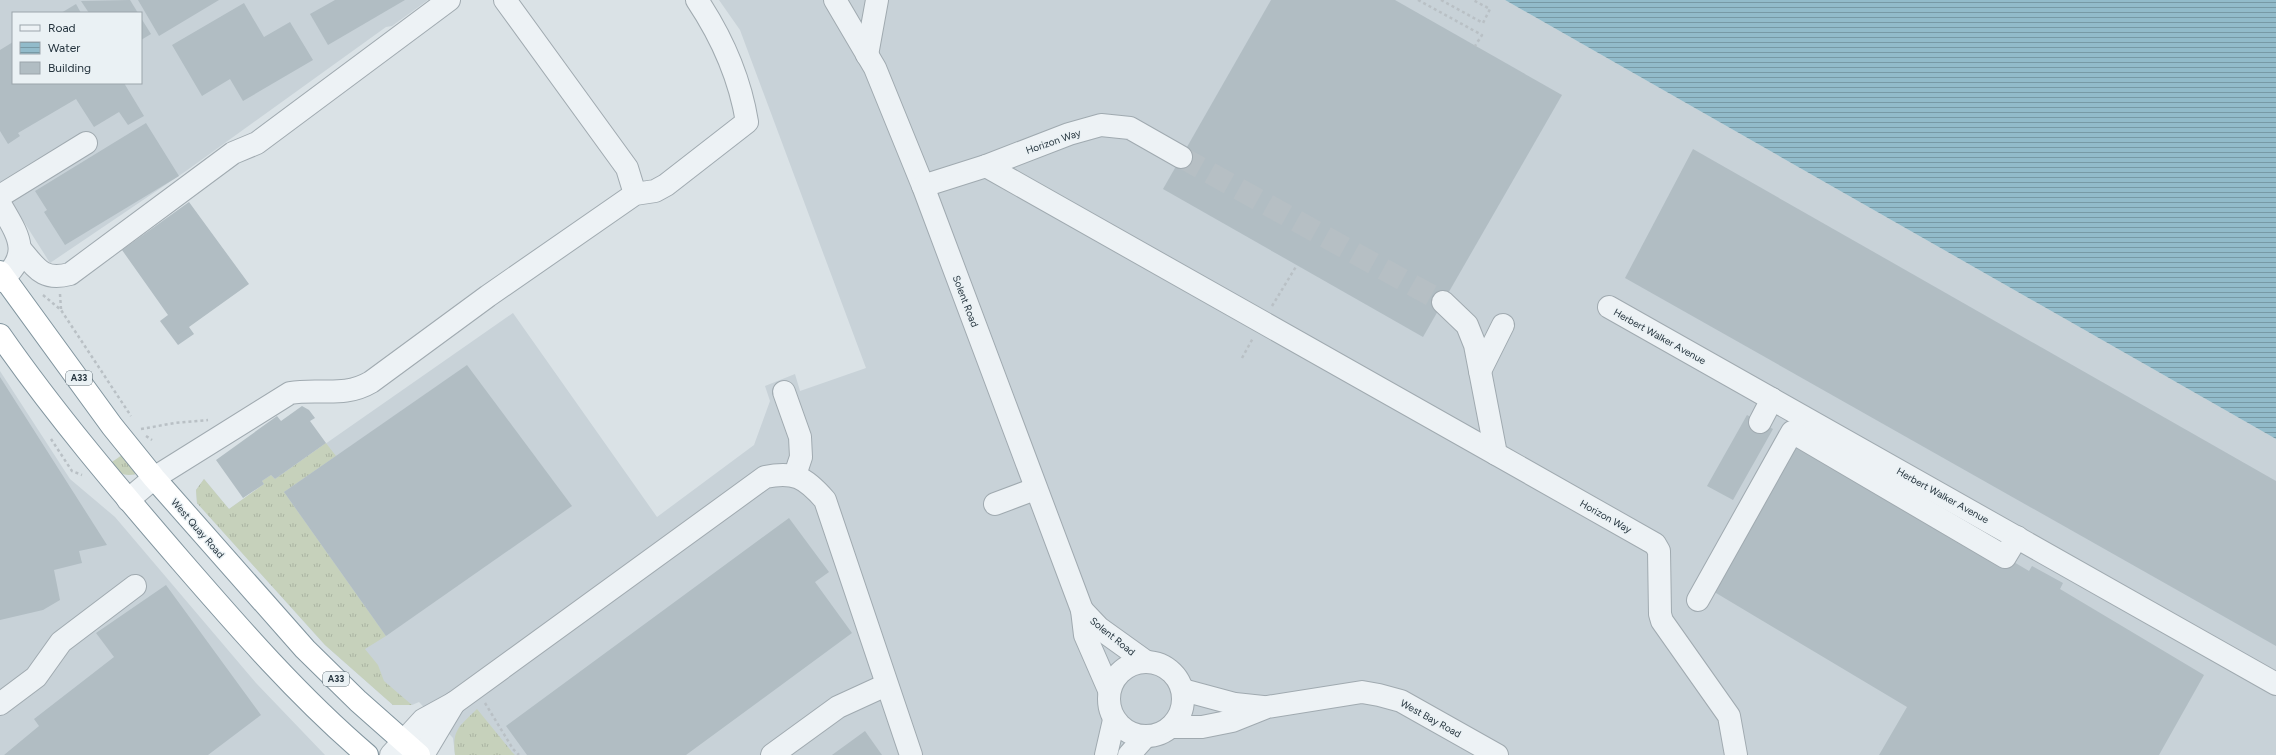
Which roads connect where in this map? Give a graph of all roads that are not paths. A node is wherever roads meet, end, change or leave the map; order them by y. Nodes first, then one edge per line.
1 (449, 0) edge
2 (505, 0) edge
3 (696, 0) edge
4 (835, 0) edge
5 (877, 0) edge
6 (868, 55) junction
7 (86, 143) dead end
8 (1181, 157) tunnel mouth
9 (986, 166) junction
10 (923, 186) junction
11 (635, 194) junction
12 (0, 196) edge
13 (0, 204) edge
14 (21, 250) junction
15 (1, 277) edge
16 (1443, 302) tunnel mouth
17 (1609, 307) dead end
18 (1503, 325) dead end
19 (0, 335) edge
20 (1480, 371) junction
21 (784, 392) dead end
22 (1772, 399) junction
23 (1760, 422) dead end
24 (1496, 454) junction
25 (795, 475) junction
26 (154, 478) junction
27 (1035, 489) junction
28 (128, 500) junction
29 (995, 504) dead end
30 (2017, 537) junction
31 (135, 586) dead end
32 (1698, 600) dead end
33 (1082, 610) junction
34 (1145, 662) junction
35 (2276, 684) edge
36 (886, 685) junction
37 (1110, 690) junction
38 (1183, 690) junction
39 (454, 703) junction
40 (0, 704) edge
41 (1267, 707) junction
42 (1114, 720) junction
43 (1171, 727) junction
44 (1145, 737) junction
45 (397, 748) edge
46 (367, 755) edge
47 (419, 755) edge
48 (423, 755) edge
49 (772, 755) edge
50 (910, 755) edge
51 (1106, 755) edge
52 (1129, 755) edge
53 (1497, 755) edge
54 (1736, 755) edge

1 - 14 street
2 - 11 street
3 - 11 street
4 - 6 street, Solent Road
5 - 6 street
6 - 10 street, Solent Road
7 - 12 street
8 - 9 street, Horizon Way
9 - 10 street, Horizon Way
9 - 24 street, Horizon Way
10 - 27 street, Solent Road
11 - 26 street
13 - 14 street
14 - 15 street, West Quay Road
15 - 26 highway, West Quay Road / A33
16 - 20 street
17 - 22 street, Herbert Walker Avenue
18 - 20 street
19 - 28 highway
20 - 24 street
21 - 25 street
22 - 23 street
22 - 30 street, Herbert Walker Avenue
24 - 54 street, Horizon Way
25 - 36 street
25 - 39 street
26 - 28 street
26 - 45 highway, West Quay Road / A33
27 - 29 street
27 - 33 street, Solent Road
28 - 46 highway
30 - 32 street
30 - 35 street, Herbert Walker Avenue
31 - 40 street
33 - 34 street, Solent Road
33 - 37 street, Solent Road
34 - 37 street
34 - 38 street
36 - 49 street
36 - 50 street
37 - 42 street
38 - 41 street, West Bay Road
38 - 43 street
39 - 45 street
39 - 48 street
41 - 43 street, West Bay Road
41 - 53 street, West Bay Road
42 - 44 street
42 - 51 street
43 - 44 street
44 - 52 street
45 - 47 highway, West Quay Road / A33

